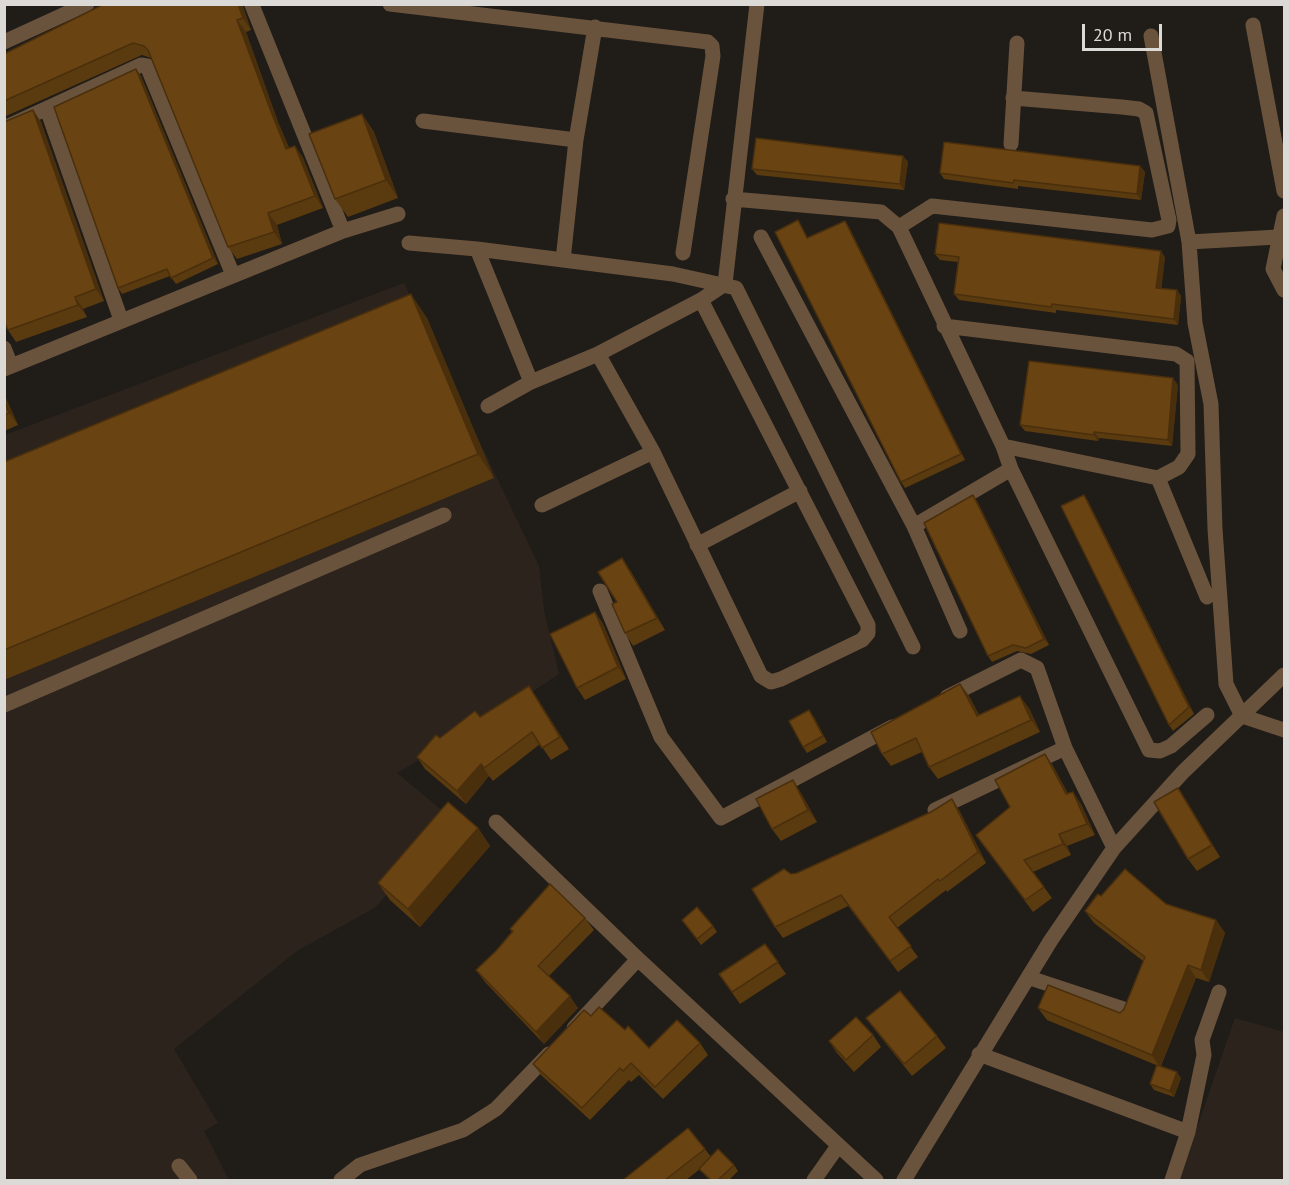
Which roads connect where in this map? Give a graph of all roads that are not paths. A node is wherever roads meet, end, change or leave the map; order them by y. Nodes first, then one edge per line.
1 (87, 4) edge
2 (390, 4) edge
3 (757, 4) edge
4 (252, 5) edge
5 (1253, 25) dead end
6 (595, 27) junction
7 (1151, 36) dead end
8 (4, 42) edge
9 (1017, 43) dead end
10 (1013, 98) junction
11 (48, 109) junction
12 (423, 121) dead end
13 (4, 128) edge
14 (576, 140) junction
15 (1011, 144) dead end
16 (1284, 191) edge
17 (733, 200) junction
18 (398, 214) dead end
19 (1284, 216) edge
20 (899, 227) junction
21 (343, 231) junction
22 (761, 237) dead end
23 (1278, 237) junction
24 (1189, 242) junction
25 (409, 243) dead end
26 (477, 249) junction
27 (683, 253) dead end
28 (563, 260) junction
29 (233, 275) junction
30 (725, 284) junction
31 (1284, 290) edge
32 (701, 300) junction
33 (121, 320) junction
34 (944, 326) junction
35 (4, 348) edge
36 (598, 354) junction
37 (8, 367) edge
38 (531, 382) junction
39 (488, 406) dead end
40 (1003, 446) junction
41 (652, 452) junction
42 (1011, 469) junction
43 (1158, 478) junction
44 (800, 491) junction
45 (542, 505) dead end
46 (444, 516) dead end
47 (914, 526) junction
48 (697, 545) junction
49 (600, 591) edge
50 (1207, 597) dead end
51 (960, 631) dead end
52 (913, 647) dead end
53 (1284, 675) edge
54 (4, 705) edge
55 (930, 706) edge
56 (1207, 715) dead end
57 (1242, 716) junction
58 (909, 717) edge
59 (1284, 730) edge
60 (1065, 748) junction
61 (917, 819) edge
62 (496, 822) dead end
63 (1114, 848) junction
64 (639, 959) junction
65 (1030, 978) junction
66 (1219, 992) dead end
67 (1124, 1009) edge
68 (979, 1054) junction
69 (1188, 1132) junction
70 (838, 1146) junction
71 (178, 1167) dead end
72 (190, 1180) edge
73 (341, 1180) edge
74 (814, 1180) edge
75 (876, 1180) edge
76 (904, 1180) edge
77 (1172, 1180) edge

1 - 8 street
2 - 6 street
3 - 17 street
4 - 21 street
5 - 16 street
6 - 14 street
6 - 27 street
7 - 24 street
9 - 10 street
10 - 15 street
10 - 20 street
11 - 13 street
11 - 29 street
11 - 33 street
12 - 14 street
14 - 28 street
17 - 20 street
17 - 30 street
18 - 21 street
19 - 23 street
20 - 34 street
21 - 29 street
22 - 47 street
23 - 24 street
23 - 31 street
24 - 57 street
25 - 26 street
26 - 28 street
26 - 38 street
28 - 30 street
29 - 33 street
30 - 32 street
30 - 52 street
32 - 36 street
32 - 44 street
33 - 37 street
34 - 40 street
34 - 43 street
35 - 37 street
36 - 38 street
36 - 41 street
38 - 39 street
40 - 42 street
40 - 43 street
41 - 45 street
41 - 48 street
42 - 47 street
42 - 56 street
43 - 50 street
44 - 48 street
44 - 48 street
46 - 54 street
47 - 51 street
49 - 58 street
53 - 57 street
55 - 60 street
57 - 59 street
57 - 63 street
60 - 61 street
60 - 63 street
62 - 64 street
63 - 65 street
64 - 70 street
64 - 73 street
65 - 67 street
65 - 68 street
66 - 69 street
68 - 69 street
68 - 76 street
69 - 77 street
70 - 74 street
70 - 75 street
71 - 72 street

